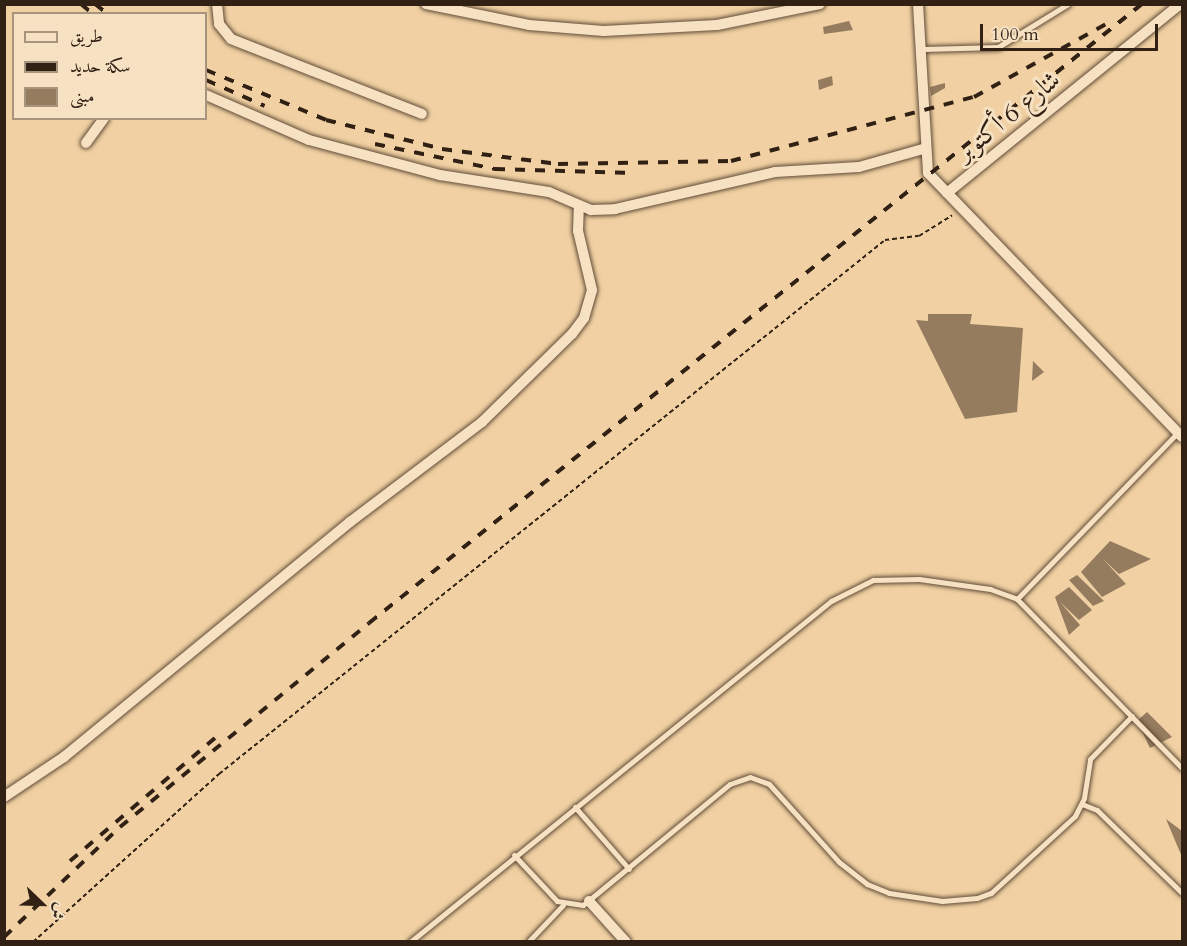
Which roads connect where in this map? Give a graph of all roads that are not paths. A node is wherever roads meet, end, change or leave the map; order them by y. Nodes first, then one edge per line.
1 (217, 4) edge
2 (426, 4) edge
3 (820, 4) edge
4 (918, 4) edge
5 (1068, 4) edge
6 (1180, 4) edge
7 (924, 49) junction
8 (207, 95) edge
9 (422, 114) dead end
10 (103, 120) edge
11 (86, 144) dead end
12 (923, 149) junction
13 (947, 194) junction
14 (579, 207) junction
15 (1180, 434) edge
16 (1017, 599) junction
17 (1132, 716) junction
18 (1182, 768) edge
19 (4, 796) edge
20 (1082, 804) junction
21 (575, 807) junction
22 (514, 855) junction
23 (629, 869) junction
24 (1182, 893) edge
25 (589, 901) junction
26 (563, 905) junction
27 (410, 942) edge
28 (528, 942) edge
29 (626, 942) edge

1 - 9 street
2 - 3 street
4 - 7 street
5 - 7 lane
6 - 13 street, شارع 6 أكتوبر
7 - 12 street
8 - 14 street
10 - 11 street
12 - 13 street
12 - 14 street
13 - 15 street
14 - 19 street
15 - 16 lane
16 - 17 lane
16 - 21 lane
17 - 18 lane
17 - 20 lane
20 - 23 lane
20 - 24 lane
21 - 22 lane
21 - 23 lane
22 - 26 lane
22 - 27 lane
23 - 25 lane
25 - 26 lane
25 - 29 street
26 - 28 lane

